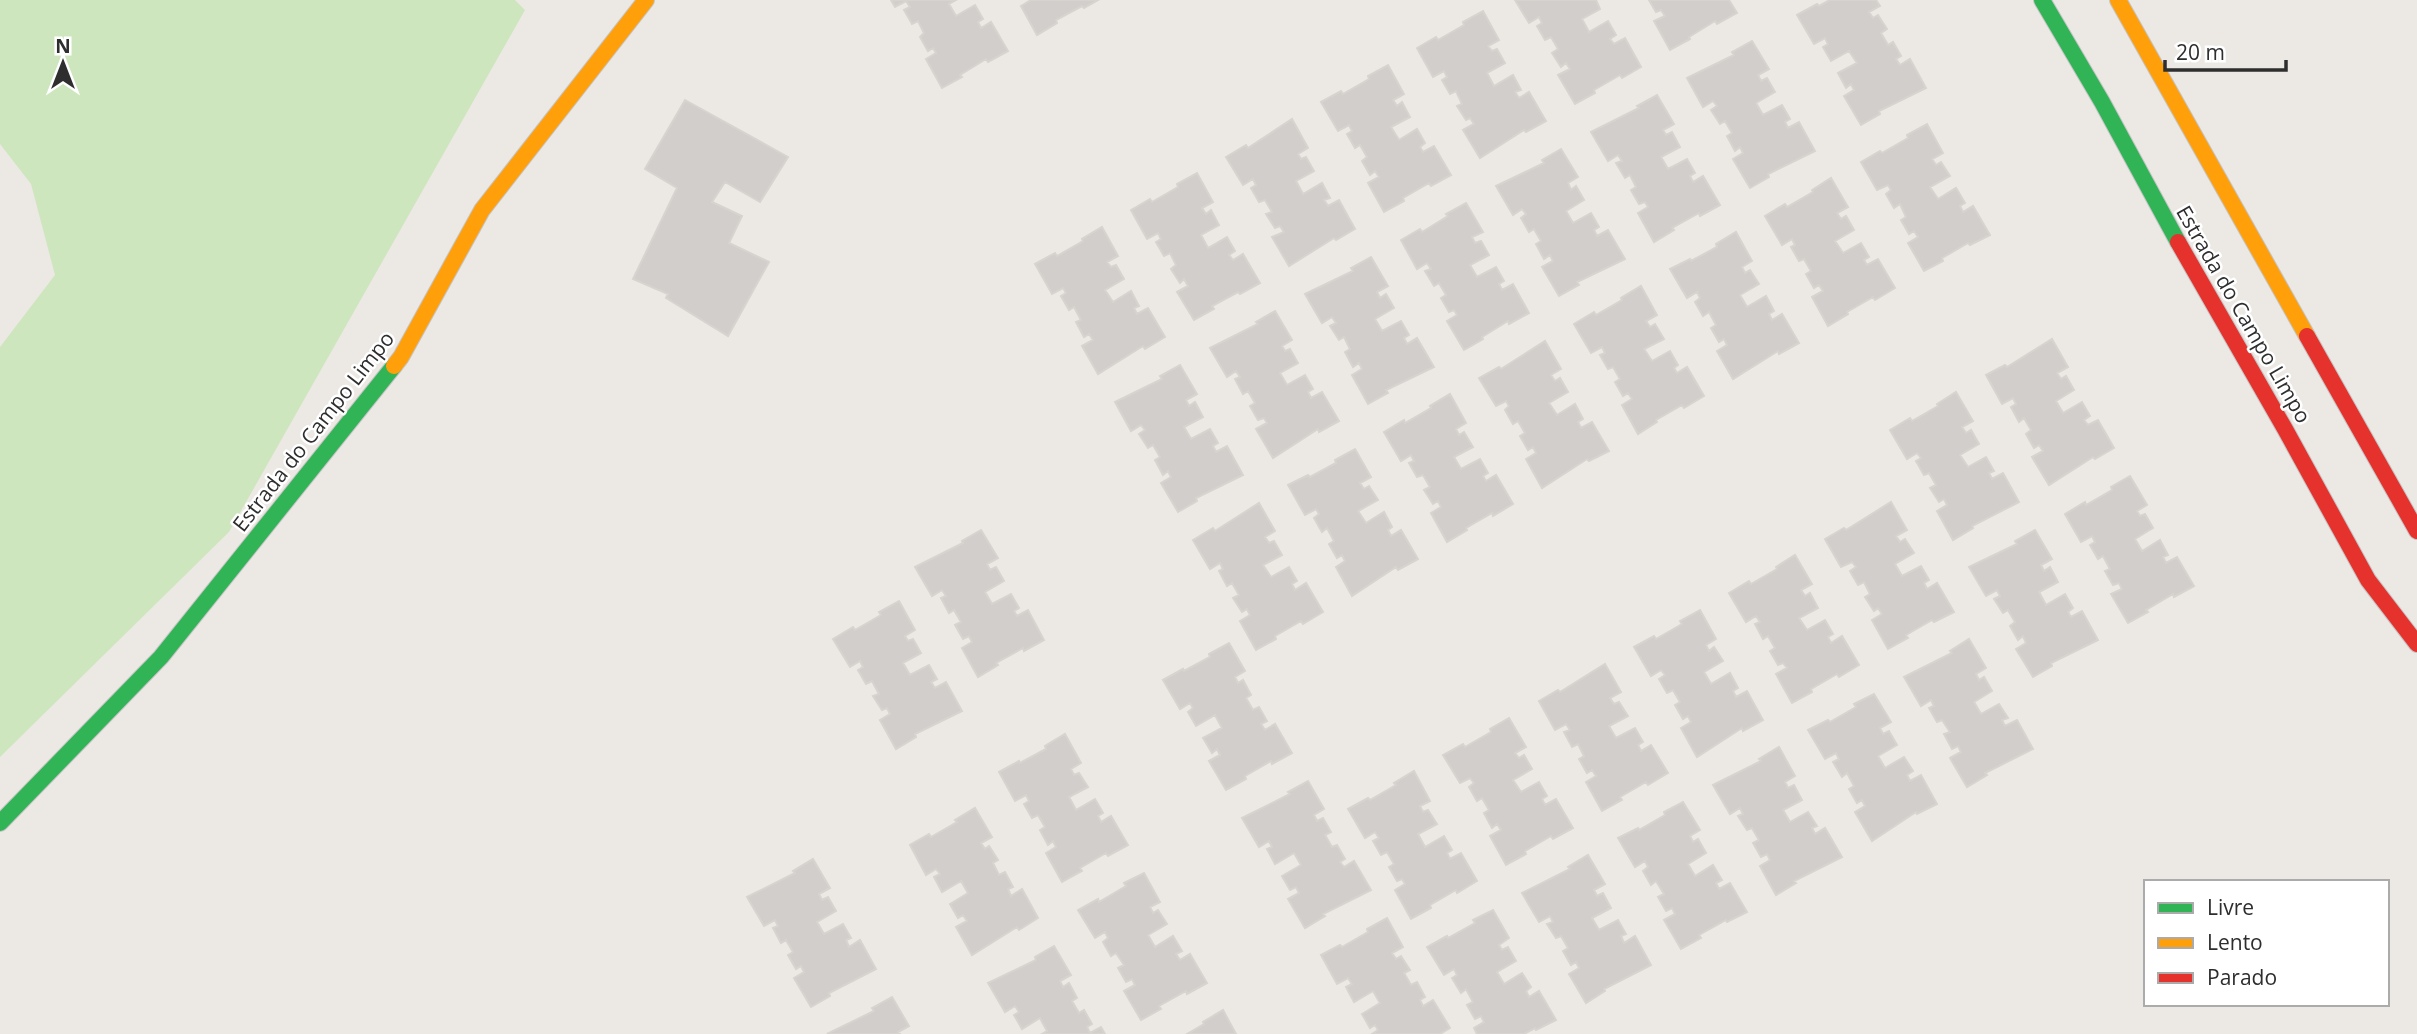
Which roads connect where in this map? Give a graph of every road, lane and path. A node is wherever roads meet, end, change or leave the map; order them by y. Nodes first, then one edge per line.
1 (646, 0) edge
2 (2042, 0) edge
3 (2118, 0) edge
4 (2417, 531) edge
5 (2417, 644) edge
6 (0, 823) edge

1 - 6 street, Estrada do Campo Limpo
2 - 5 street, Estrada do Campo Limpo
3 - 4 street

